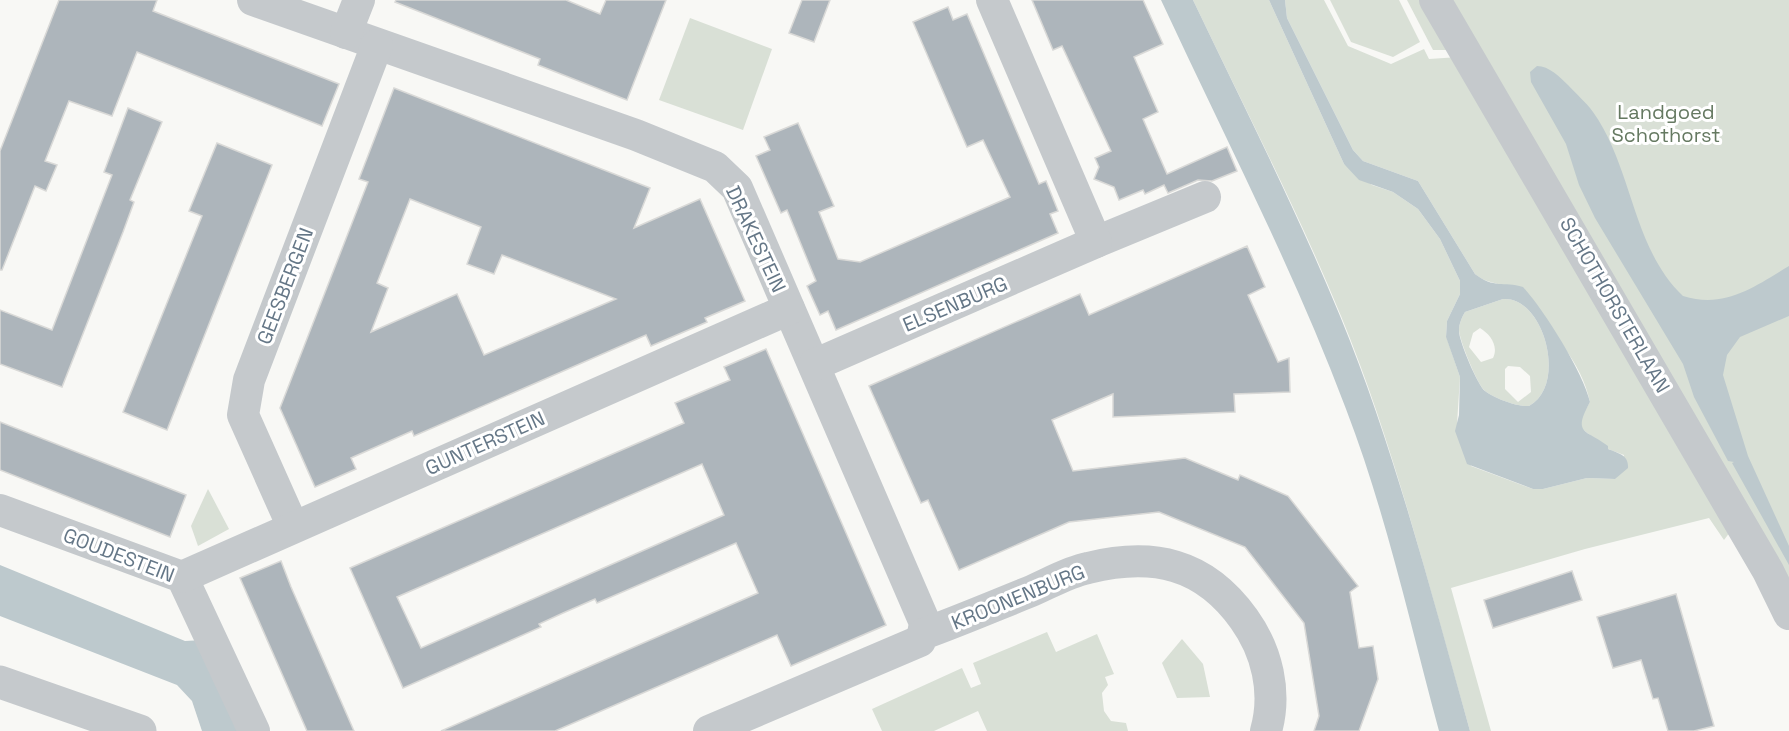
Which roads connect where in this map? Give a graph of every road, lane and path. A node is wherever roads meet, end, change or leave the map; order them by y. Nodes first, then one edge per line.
1 (253, 0) edge
2 (359, 0) edge
3 (992, 0) edge
4 (1435, 0) edge
5 (346, 33) junction
6 (377, 45) junction
7 (1205, 197) dead end
8 (1096, 242) junction
9 (789, 309) junction
10 (814, 365) junction
11 (0, 510) edge
12 (293, 527) junction
13 (182, 577) junction
14 (1789, 614) edge
15 (923, 634) junction
16 (0, 681) edge
17 (140, 731) edge
18 (254, 731) edge
19 (709, 731) edge
20 (1266, 731) edge

1 - 5 street, DRAKESTEIN
2 - 5 street
3 - 8 street
4 - 14 street, SCHOTHORSTERLAAN
5 - 6 street, DRAKESTEIN
6 - 9 street, DRAKESTEIN
6 - 12 street, GEESBERGEN
7 - 8 street, ELSENBURG
8 - 10 street, ELSENBURG
9 - 10 street, DRAKESTEIN
9 - 12 street, GUNTERSTEIN
10 - 15 street, DRAKESTEIN
11 - 13 street, GOUDESTEIN
12 - 13 street, GUNTERSTEIN
13 - 18 street, GOUDESTEIN
15 - 19 street, KROONENBURG
15 - 20 street, KROONENBURG
16 - 17 street

